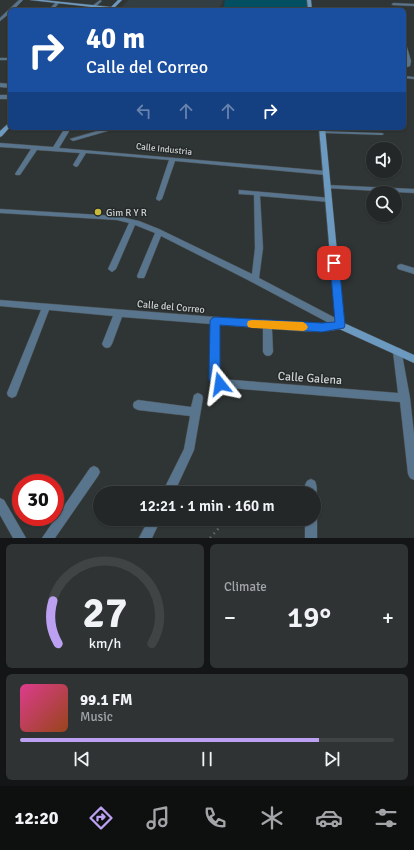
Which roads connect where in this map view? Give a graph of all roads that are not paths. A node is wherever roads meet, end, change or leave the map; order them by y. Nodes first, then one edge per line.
1 (21, 0) edge
2 (32, 0) edge
3 (41, 0) edge
4 (120, 0) edge
5 (102, 1) dead end
6 (393, 2) edge
7 (57, 3) junction
8 (414, 5) edge
9 (93, 7) junction
10 (12, 8) edge
11 (53, 8) edge
12 (102, 8) edge
13 (111, 8) edge
14 (8, 12) edge
15 (1, 20) edge
16 (406, 51) edge
17 (406, 66) edge
18 (8, 126) edge
19 (67, 130) edge
20 (107, 130) edge
21 (322, 130) edge
22 (382, 134) dead end
23 (0, 135) edge
24 (73, 139) dead end
25 (0, 145) edge
26 (35, 148) junction
27 (55, 149) junction
28 (84, 151) junction
29 (173, 159) junction
30 (76, 165) dead end
31 (326, 173) junction
32 (18, 174) dead end
33 (327, 186) junction
34 (414, 191) edge
35 (241, 192) dead end
36 (257, 194) junction
37 (159, 199) dead end
38 (328, 200) junction
39 (0, 211) edge
40 (133, 222) junction
41 (159, 232) junction
42 (401, 267) dead end
43 (112, 269) dead end
44 (414, 271) edge
45 (141, 276) dead end
46 (255, 279) junction
47 (0, 303) edge
48 (46, 307) junction
49 (118, 312) junction
50 (215, 321) junction
51 (267, 325) junction
52 (340, 325) junction
53 (107, 344) dead end
54 (268, 352) dead end
55 (398, 352) junction
56 (414, 358) edge
57 (12, 393) dead end
58 (198, 398) dead end
59 (405, 398) junction
60 (138, 405) dead end
61 (196, 412) junction
62 (94, 472) dead end
63 (414, 474) edge
64 (171, 486) edge
65 (0, 504) edge
66 (151, 526) edge
67 (311, 526) edge
68 (20, 538) edge
69 (48, 538) edge
70 (145, 538) edge
71 (311, 538) edge

1 - 10 street
2 - 3 main road
3 - 7 main road
4 - 13 main road
5 - 9 lane
6 - 8 street
7 - 9 main road
7 - 11 street
9 - 12 main road
14 - 15 street
16 - 17 street
18 - 23 main road
19 - 27 street
20 - 24 street
21 - 22 lane
21 - 31 main road
25 - 26 street, Calle Industria
26 - 27 street, Calle Industria
26 - 32 street
27 - 28 street, Calle Industria
28 - 29 street, Calle Industria
28 - 30 street
29 - 31 street, Calle Industria
29 - 37 street
31 - 33 main road
33 - 34 street
33 - 38 main road
35 - 36 street
36 - 38 street
36 - 46 street
38 - 52 main road
39 - 40 street
40 - 41 street
40 - 43 street
41 - 45 street
41 - 46 street
42 - 44 street
46 - 52 street
47 - 48 street, Calle del Correo
48 - 49 street, Calle del Correo
48 - 57 street
49 - 50 street, Calle del Correo
49 - 53 street
50 - 51 street, Calle del Correo
50 - 59 street, Calle Galena
51 - 52 street, Calle del Correo
51 - 54 street
52 - 55 main road
55 - 56 main road
55 - 59 street
58 - 61 street
59 - 63 street
60 - 61 street
61 - 64 street
62 - 69 street
65 - 68 street
66 - 70 street
67 - 71 street

